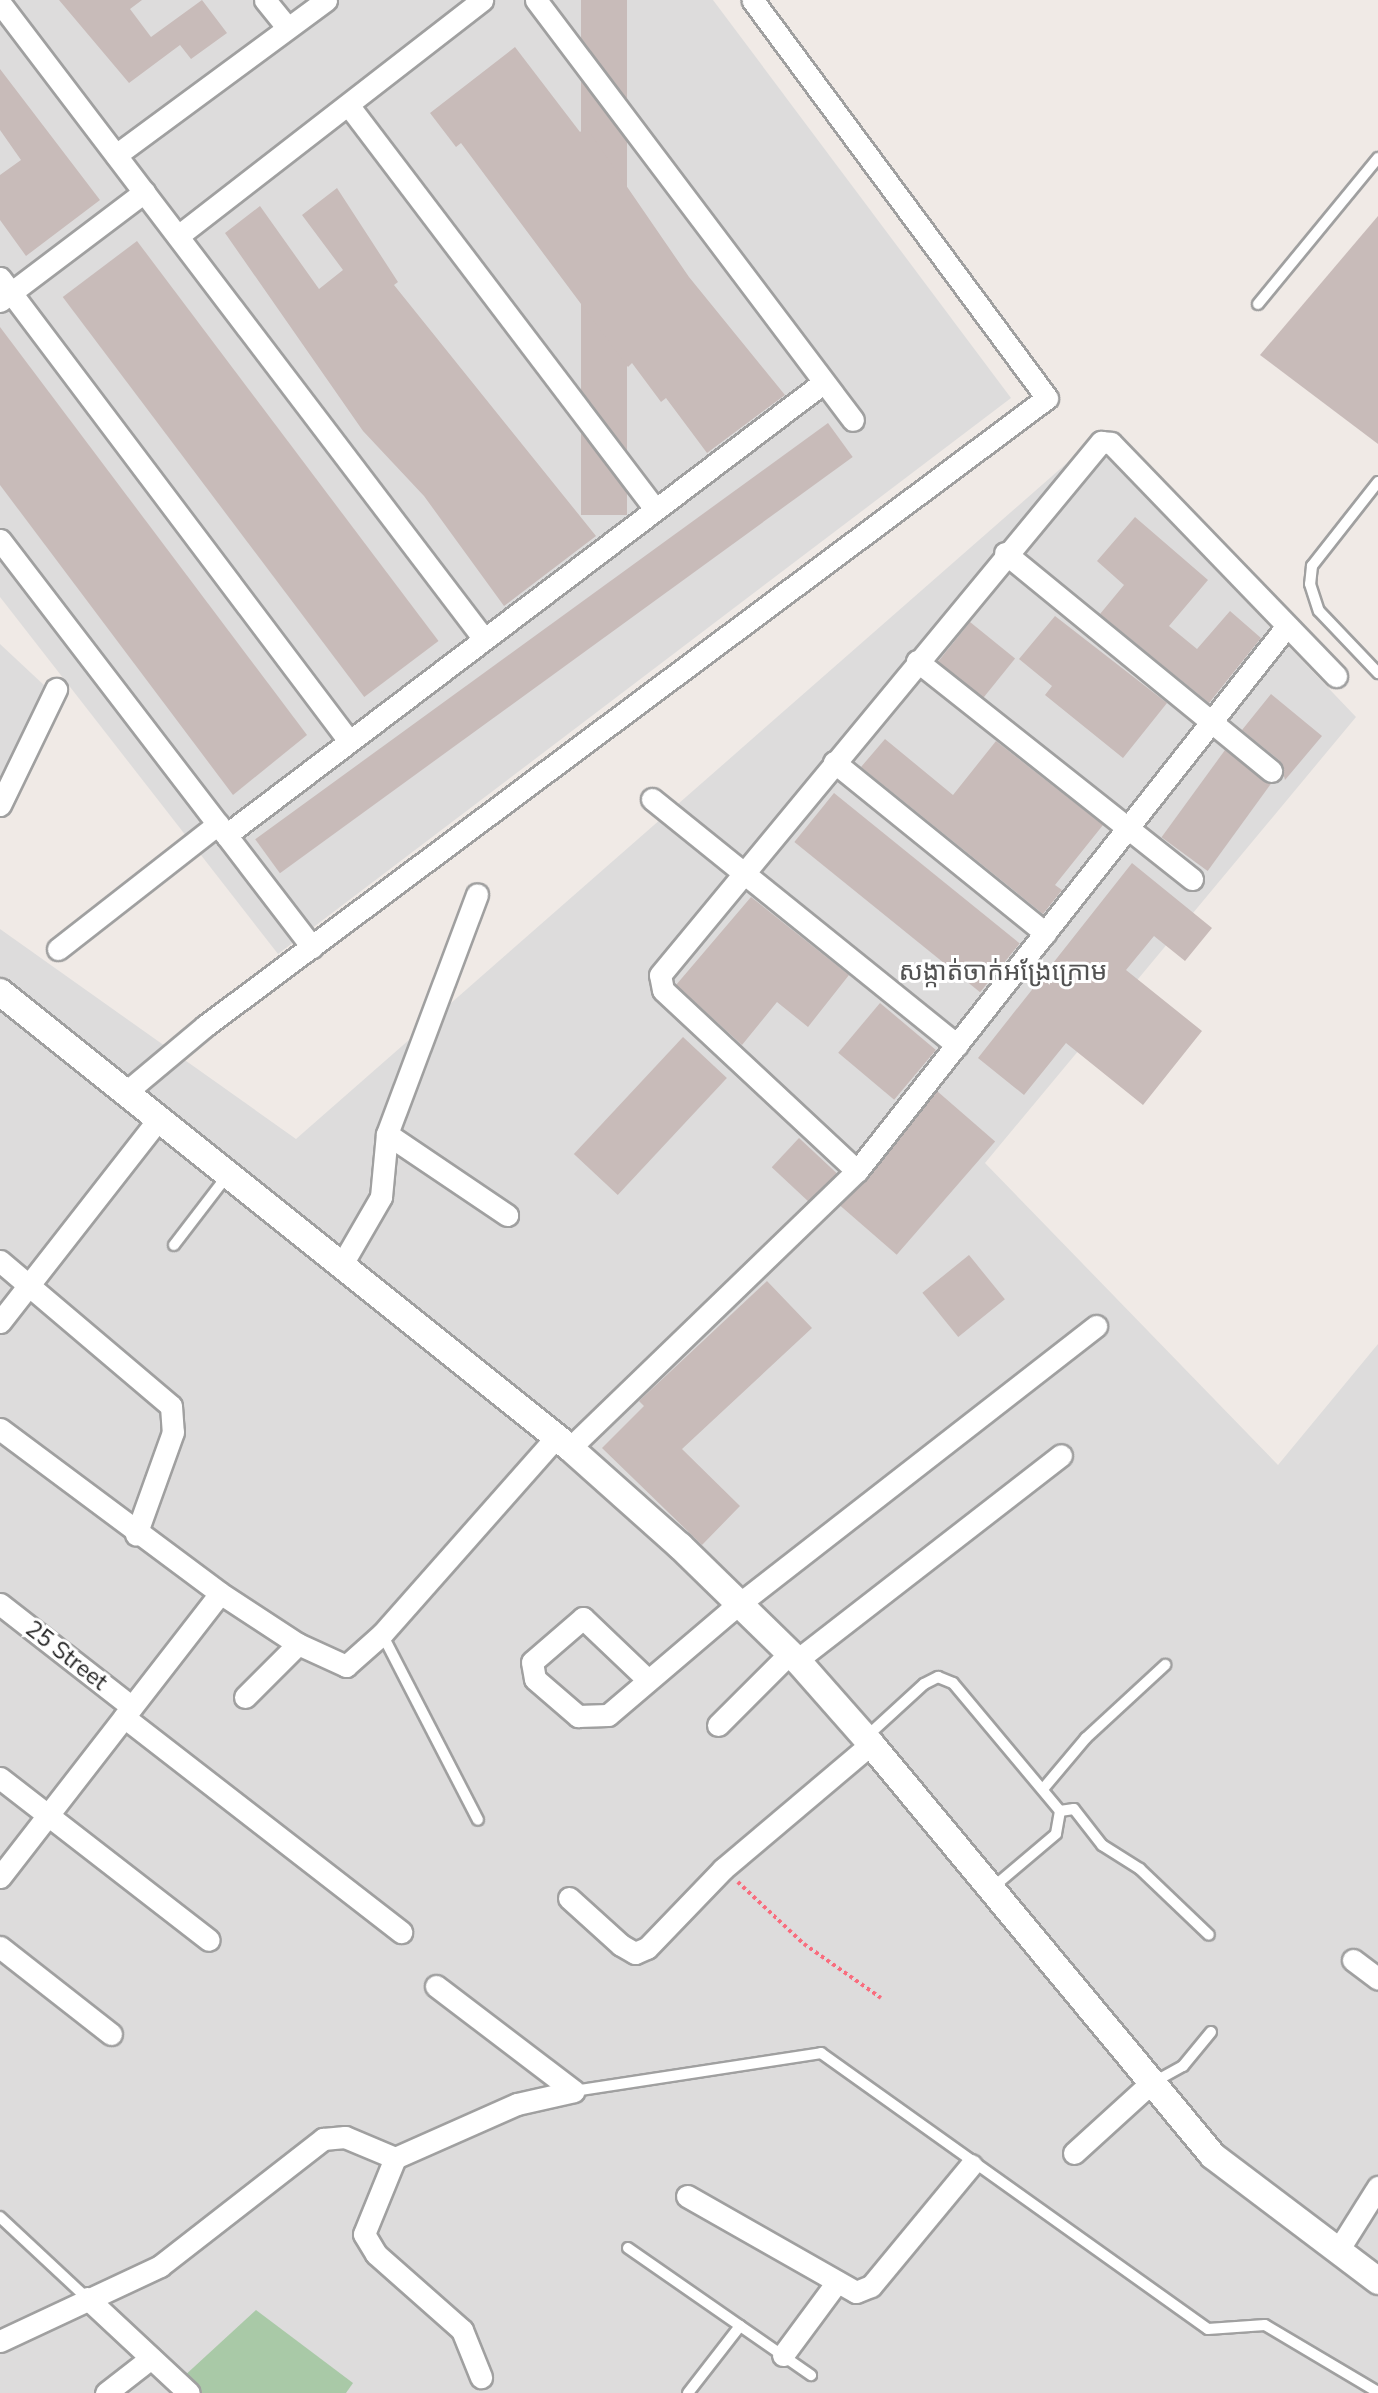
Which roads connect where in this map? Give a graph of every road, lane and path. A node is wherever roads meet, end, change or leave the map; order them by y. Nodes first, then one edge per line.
1 (265, 0) edge
2 (326, 0) edge
3 (482, 0) edge
4 (536, 0) edge
5 (753, 0) edge
6 (0, 3) edge
7 (286, 26) junction
8 (349, 106) junction
9 (116, 155) junction
10 (1378, 158) edge
11 (144, 192) junction
12 (178, 236) junction
13 (4, 291) edge
14 (1258, 304) dead end
15 (824, 382) junction
16 (853, 420) dead end
17 (1378, 482) edge
18 (655, 509) junction
19 (0, 540) edge
20 (1005, 553) junction
21 (1287, 626) junction
22 (485, 639) junction
23 (917, 660) junction
24 (1378, 673) edge
25 (1336, 676) dead end
26 (56, 689) dead end
27 (1209, 725) junction
28 (349, 741) junction
29 (834, 762) junction
30 (1272, 771) dead end
31 (652, 799) dead end
32 (0, 805) edge
33 (222, 829) junction
34 (1126, 830) junction
35 (743, 873) junction
36 (1192, 879) dead end
37 (477, 894) dead end
38 (1045, 933) junction
39 (312, 947) junction
40 (58, 948) dead end
41 (0, 992) edge
42 (957, 1045) junction
43 (125, 1093) junction
44 (158, 1120) junction
45 (387, 1134) junction
46 (857, 1171) junction
47 (227, 1176) junction
48 (507, 1215) dead end
49 (174, 1245) dead end
50 (0, 1261) edge
51 (341, 1266) junction
52 (29, 1284) junction
53 (0, 1322) edge
54 (1096, 1326) dead end
55 (0, 1429) edge
56 (563, 1443) junction
57 (1061, 1455) dead end
58 (136, 1535) junction
59 (220, 1593) junction
60 (0, 1605) edge
61 (741, 1605) junction
62 (382, 1634) junction
63 (298, 1644) junction
64 (793, 1657) junction
65 (1165, 1665) dead end
66 (648, 1681) junction
67 (245, 1697) dead end
68 (128, 1712) junction
69 (718, 1725) dead end
70 (868, 1741) junction
71 (0, 1778) edge
72 (1043, 1789) junction
73 (1060, 1811) junction
74 (48, 1815) junction
75 (478, 1820) dead end
76 (723, 1869) junction
77 (0, 1877) edge
78 (992, 1888) junction
79 (569, 1898) dead end
80 (401, 1932) dead end
81 (1209, 1936) dead end
82 (209, 1940) dead end
83 (0, 1947) edge
84 (1353, 1961) dead end
85 (1378, 1979) edge
86 (436, 1986) dead end
87 (881, 1998) dead end
88 (1211, 2032) dead end
89 (111, 2034) dead end
90 (1151, 2083) junction
91 (574, 2091) junction
92 (1074, 2154) dead end
93 (395, 2158) junction
94 (971, 2165) junction
95 (1378, 2187) edge
96 (687, 2196) dead end
97 (0, 2217) edge
98 (628, 2248) dead end
99 (1337, 2252) junction
100 (1378, 2281) edge
101 (837, 2282) junction
102 (87, 2298) junction
103 (740, 2326) junction
104 (0, 2341) edge
105 (783, 2355) junction
106 (151, 2358) junction
107 (811, 2375) dead end
108 (481, 2377) dead end
109 (1378, 2392) edge
110 (106, 2393) edge
111 (189, 2393) edge
112 (688, 2393) edge

1 - 7 street
2 - 7 street
3 - 8 street
4 - 15 street
5 - 39 street
6 - 9 street
7 - 9 street
8 - 12 street
8 - 18 street
9 - 11 street
10 - 14 lane
11 - 12 street
11 - 13 street
12 - 22 street
13 - 28 street
15 - 16 street
15 - 18 street
17 - 24 lane
18 - 22 street
19 - 33 street
20 - 21 street
20 - 23 street
20 - 27 street
21 - 25 street
21 - 27 street
22 - 28 street
23 - 29 street
23 - 34 street
26 - 32 street
27 - 30 street
27 - 34 street
28 - 33 street
29 - 35 street
29 - 38 street
31 - 35 street
33 - 39 street
33 - 40 street
34 - 36 street
34 - 38 street
35 - 42 street
35 - 46 street
37 - 45 street
38 - 42 street
39 - 43 street
41 - 43 street
42 - 46 street
43 - 44 street
44 - 47 street
44 - 52 street
45 - 48 street
45 - 51 street
46 - 56 street
47 - 49 lane
47 - 51 street
50 - 52 street
51 - 56 street
52 - 53 street
52 - 58 street
54 - 61 street
55 - 58 street
56 - 61 street
56 - 62 street
57 - 64 street
58 - 59 street
59 - 63 street
59 - 68 street
60 - 68 street, 25 Street
61 - 64 street
61 - 66 street
62 - 63 street
62 - 75 lane
63 - 67 street
64 - 69 street
64 - 70 street
65 - 72 lane
66 - 66 street
68 - 74 street
68 - 80 street, 25 Street
70 - 72 lane
70 - 76 street
70 - 78 street
71 - 74 street
72 - 73 lane
73 - 78 lane
73 - 81 lane
74 - 77 street
74 - 82 street
76 - 79 street
76 - 87 path
78 - 90 street
83 - 89 street
84 - 85 street
86 - 91 street
88 - 90 lane
90 - 92 street
90 - 99 street
91 - 93 street
91 - 94 lane
93 - 102 street
93 - 108 street
94 - 101 street
94 - 109 lane
95 - 99 street
96 - 101 street
97 - 102 lane
98 - 103 lane
99 - 100 street
101 - 105 street
102 - 104 street
102 - 106 street
103 - 105 lane
103 - 112 lane
105 - 107 lane
106 - 110 street
106 - 111 street

